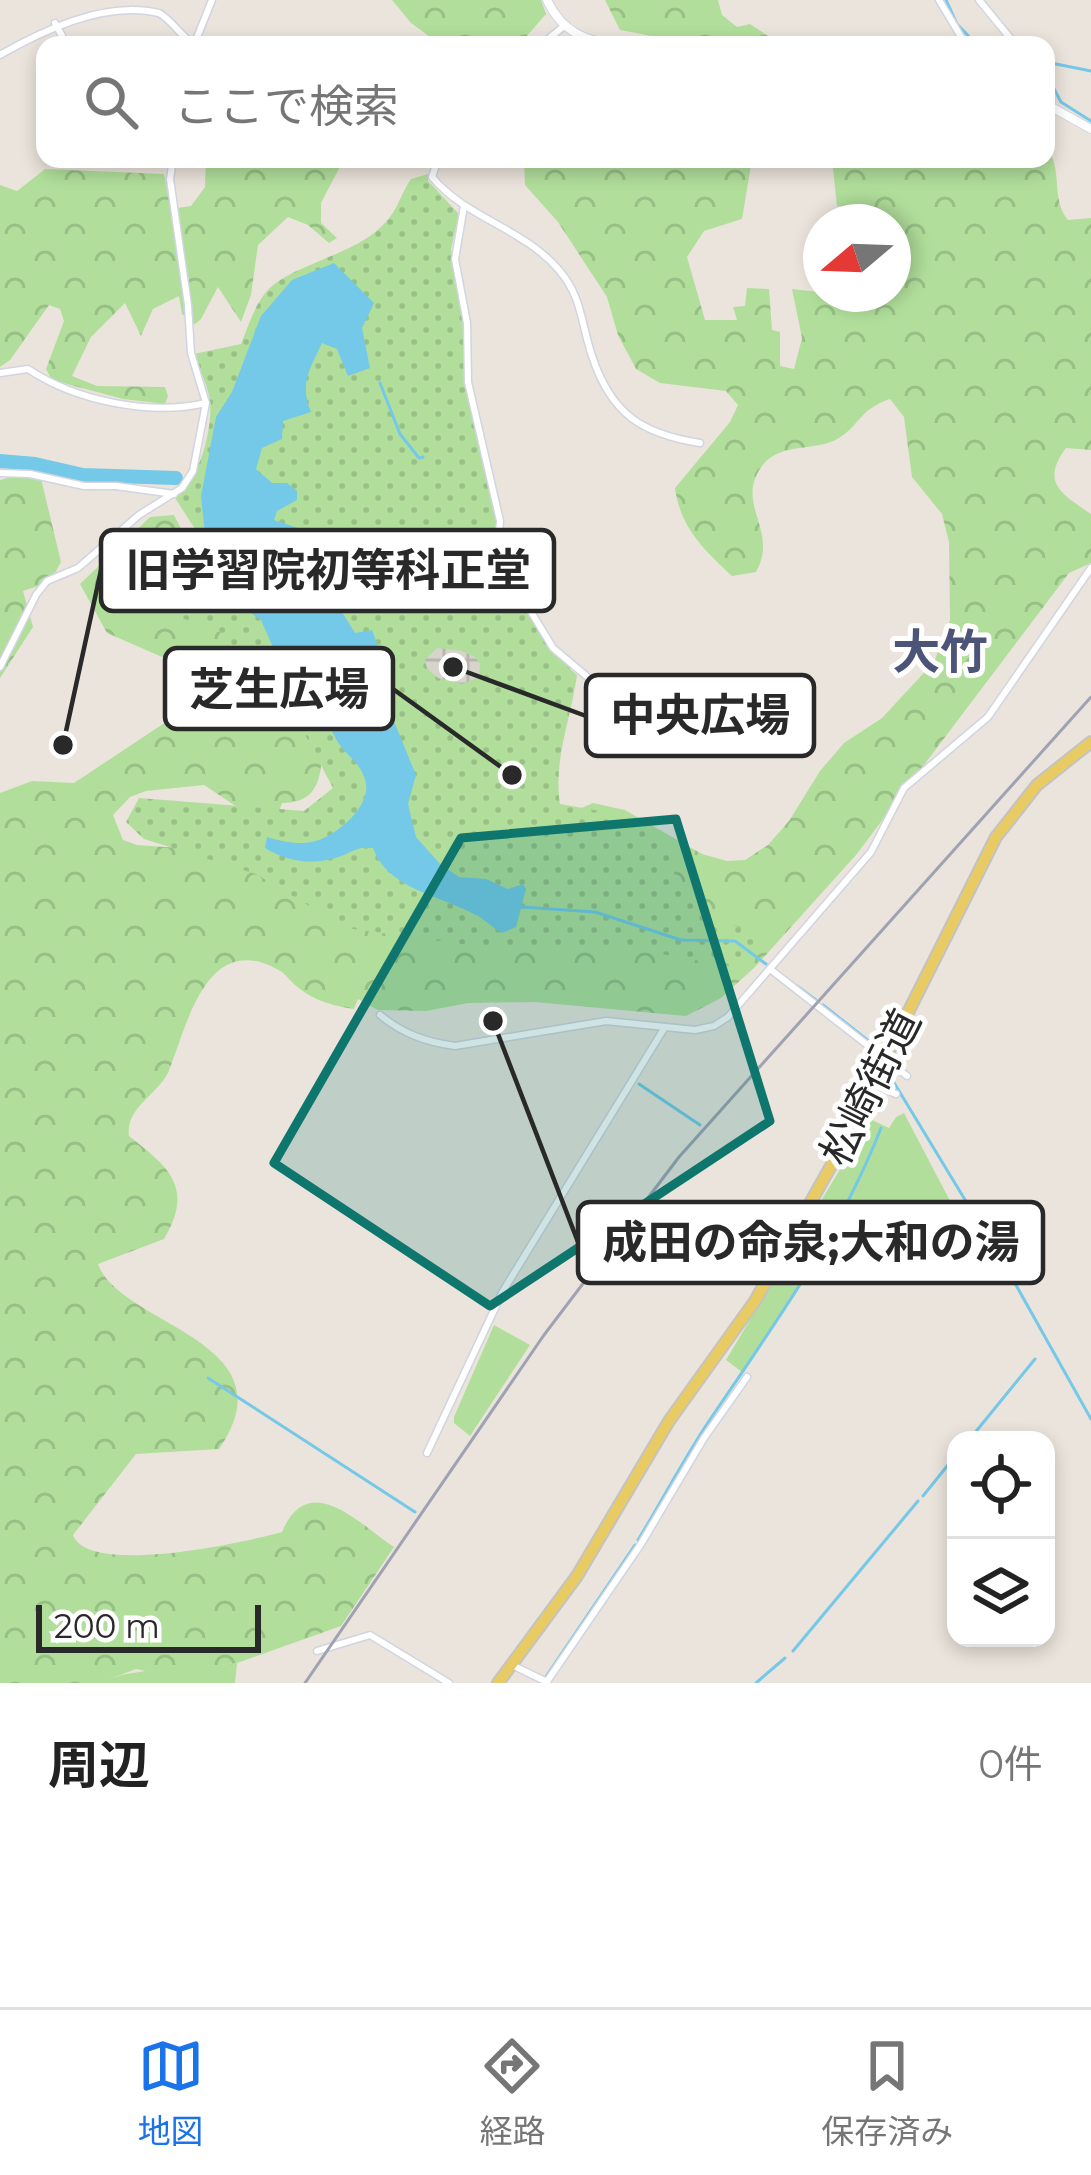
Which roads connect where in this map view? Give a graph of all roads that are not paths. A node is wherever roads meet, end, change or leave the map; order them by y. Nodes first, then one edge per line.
1 (212, 0) edge
2 (547, 0) edge
3 (939, 0) edge
4 (980, 0) edge
5 (56, 23) junction
6 (564, 26) junction
7 (62, 36) edge
8 (185, 36) edge
9 (197, 36) edge
10 (552, 36) edge
11 (582, 36) edge
12 (961, 36) edge
13 (1009, 36) edge
14 (0, 56) edge
15 (1055, 109) edge
16 (1091, 129) edge
17 (171, 168) edge
18 (435, 168) edge
19 (464, 206) junction
20 (0, 373) edge
21 (206, 403) junction
22 (700, 443) dead end
23 (0, 473) edge
24 (174, 494) junction
25 (1091, 568) edge
26 (0, 668) edge
27 (681, 691) dead end
28 (1091, 742) edge
29 (770, 969) junction
30 (380, 1015) dead end
31 (664, 1028) junction
32 (886, 1058) junction
33 (878, 1074) junction
34 (907, 1076) dead end
35 (896, 1094) dead end
36 (747, 1377) dead end
37 (427, 1453) dead end
38 (317, 1651) dead end
39 (512, 1665) junction
40 (546, 1682) edge
41 (449, 1683) edge
42 (498, 1683) edge

1 - 9 street
2 - 6 street
3 - 12 street
4 - 13 street
5 - 7 street
5 - 8 street
5 - 14 street
6 - 10 street
6 - 11 street
15 - 16 street
17 - 21 street
18 - 19 street
19 - 22 street
19 - 27 street
20 - 21 street
21 - 24 street
23 - 24 street
24 - 26 street
25 - 29 street
28 - 32 main road, 松崎街道
29 - 31 street
29 - 32 street
30 - 31 street
31 - 37 street
32 - 33 main road, 松崎街道
32 - 34 street
33 - 35 street
33 - 39 main road, 松崎街道
36 - 40 street
38 - 41 street
39 - 40 street
39 - 42 main road, 松崎街道

